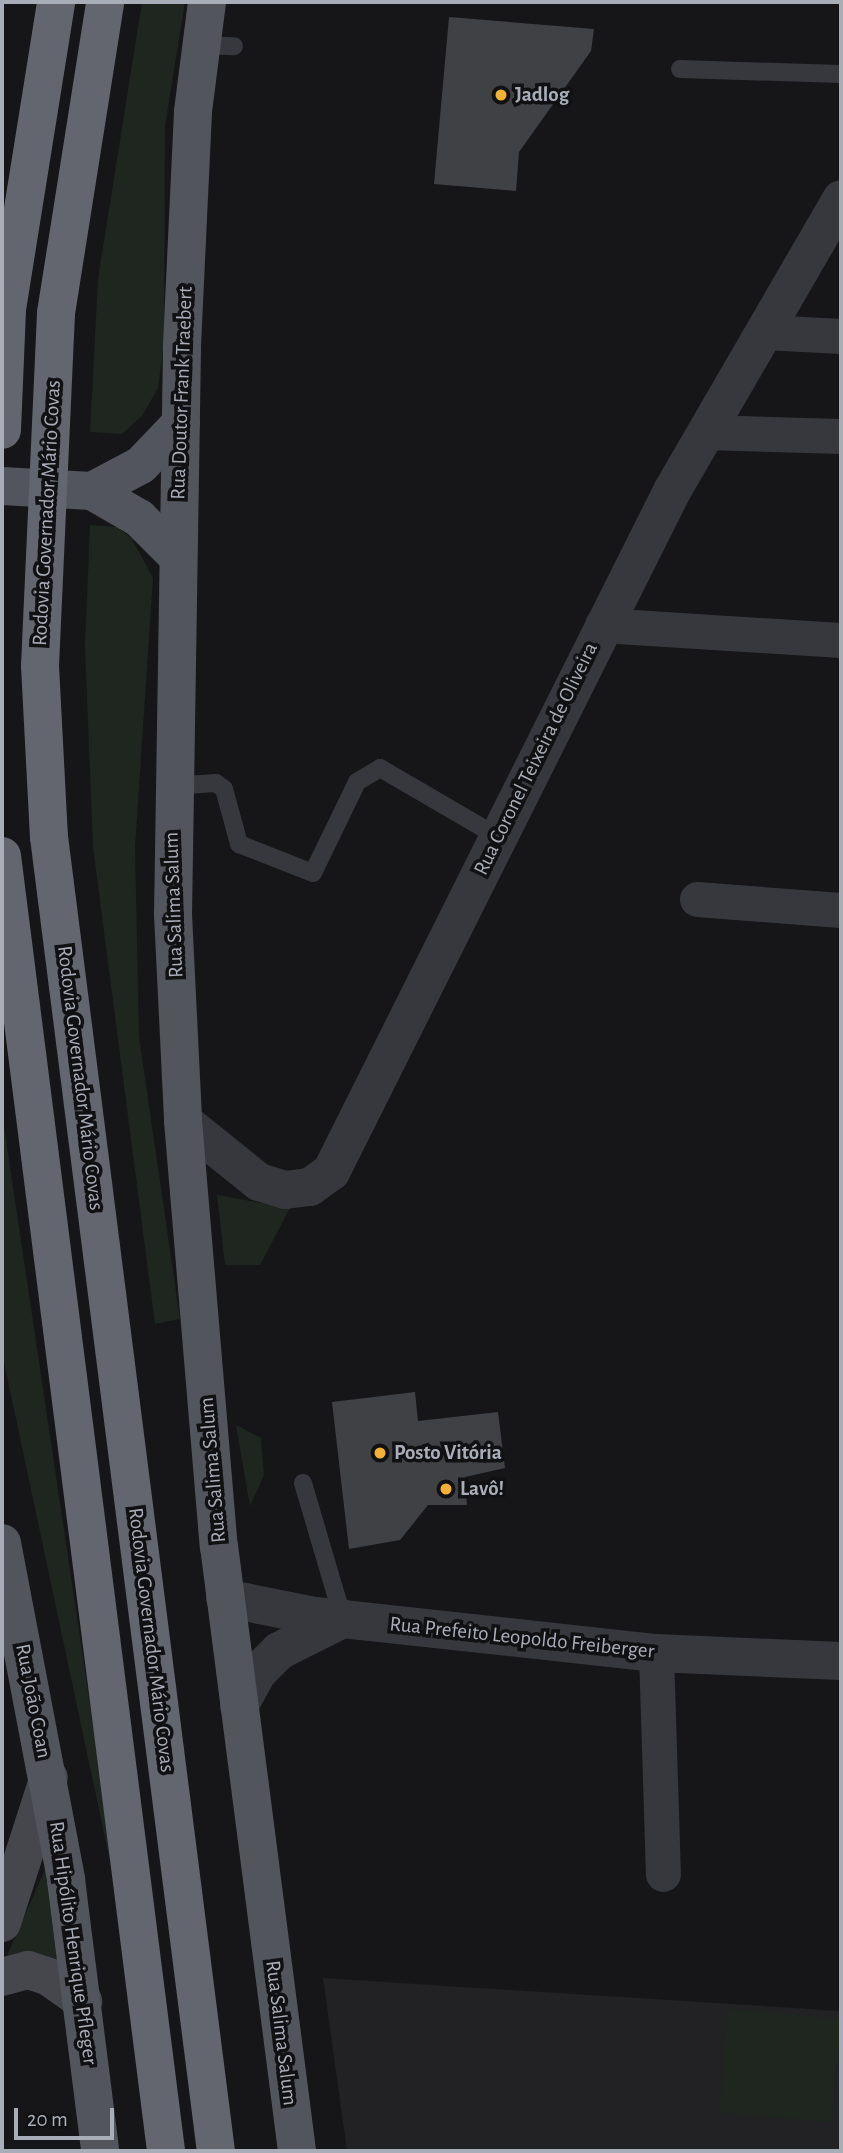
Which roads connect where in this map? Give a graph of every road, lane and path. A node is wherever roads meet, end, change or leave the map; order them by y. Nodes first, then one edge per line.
1 (55, 2) edge
2 (105, 2) edge
3 (207, 2) edge
4 (680, 69) dead end
5 (841, 74) edge
6 (841, 200) edge
7 (765, 332) junction
8 (841, 336) edge
9 (181, 423) junction
10 (2, 430) edge
11 (705, 432) junction
12 (841, 436) edge
13 (2, 486) edge
14 (92, 491) junction
15 (178, 557) junction
16 (603, 625) junction
17 (841, 640) edge
18 (171, 786) junction
19 (497, 836) junction
20 (2, 856) edge
21 (697, 899) dead end
22 (841, 910) edge
23 (183, 1121) junction
24 (303, 1483) dead end
25 (2, 1543) edge
26 (225, 1598) junction
27 (343, 1619) junction
28 (656, 1653) junction
29 (841, 1661) edge
30 (239, 1706) junction
31 (49, 1777) junction
32 (663, 1874) dead end
33 (2, 1923) edge
34 (2, 1977) edge
35 (83, 2001) junction
36 (100, 2151) edge
37 (166, 2151) edge
38 (216, 2151) edge
39 (297, 2151) edge

1 - 10 highway
2 - 38 highway, Rodovia Governador Mário Covas, bridge
3 - 9 main road, Rua Doutor Frank Traebert
4 - 5 lane
6 - 7 street, Rua Coronel Teixeira de Oliveira
7 - 8 street
7 - 11 street, Rua Coronel Teixeira de Oliveira
9 - 14 main road
9 - 15 main road, Rua Doutor Frank Traebert
11 - 12 street
11 - 16 street, Rua Coronel Teixeira de Oliveira
13 - 14 main road
14 - 15 main road
15 - 18 main road, Rua Doutor Frank Traebert
16 - 17 street
16 - 19 street, Rua Coronel Teixeira de Oliveira
18 - 19 lane
18 - 23 main road, Rua Salima Salum
19 - 23 street, Rua Coronel Teixeira de Oliveira
20 - 37 highway
21 - 22 street
23 - 26 main road, Rua Salima Salum
24 - 27 lane
25 - 31 main road, Rua João Coan
26 - 27 street, Rua Prefeito Leopoldo Freiberger
26 - 30 main road, Rua Salima Salum
27 - 28 street, Rua Prefeito Leopoldo Freiberger
27 - 30 street
28 - 29 street, Rua Prefeito Leopoldo Freiberger
28 - 32 street
30 - 39 main road, Rua Salima Salum
31 - 33 main road
31 - 35 main road, Rua Hipólito Henrique Pfleger
34 - 35 main road
35 - 36 main road, Rua Hipólito Henrique Pfleger

